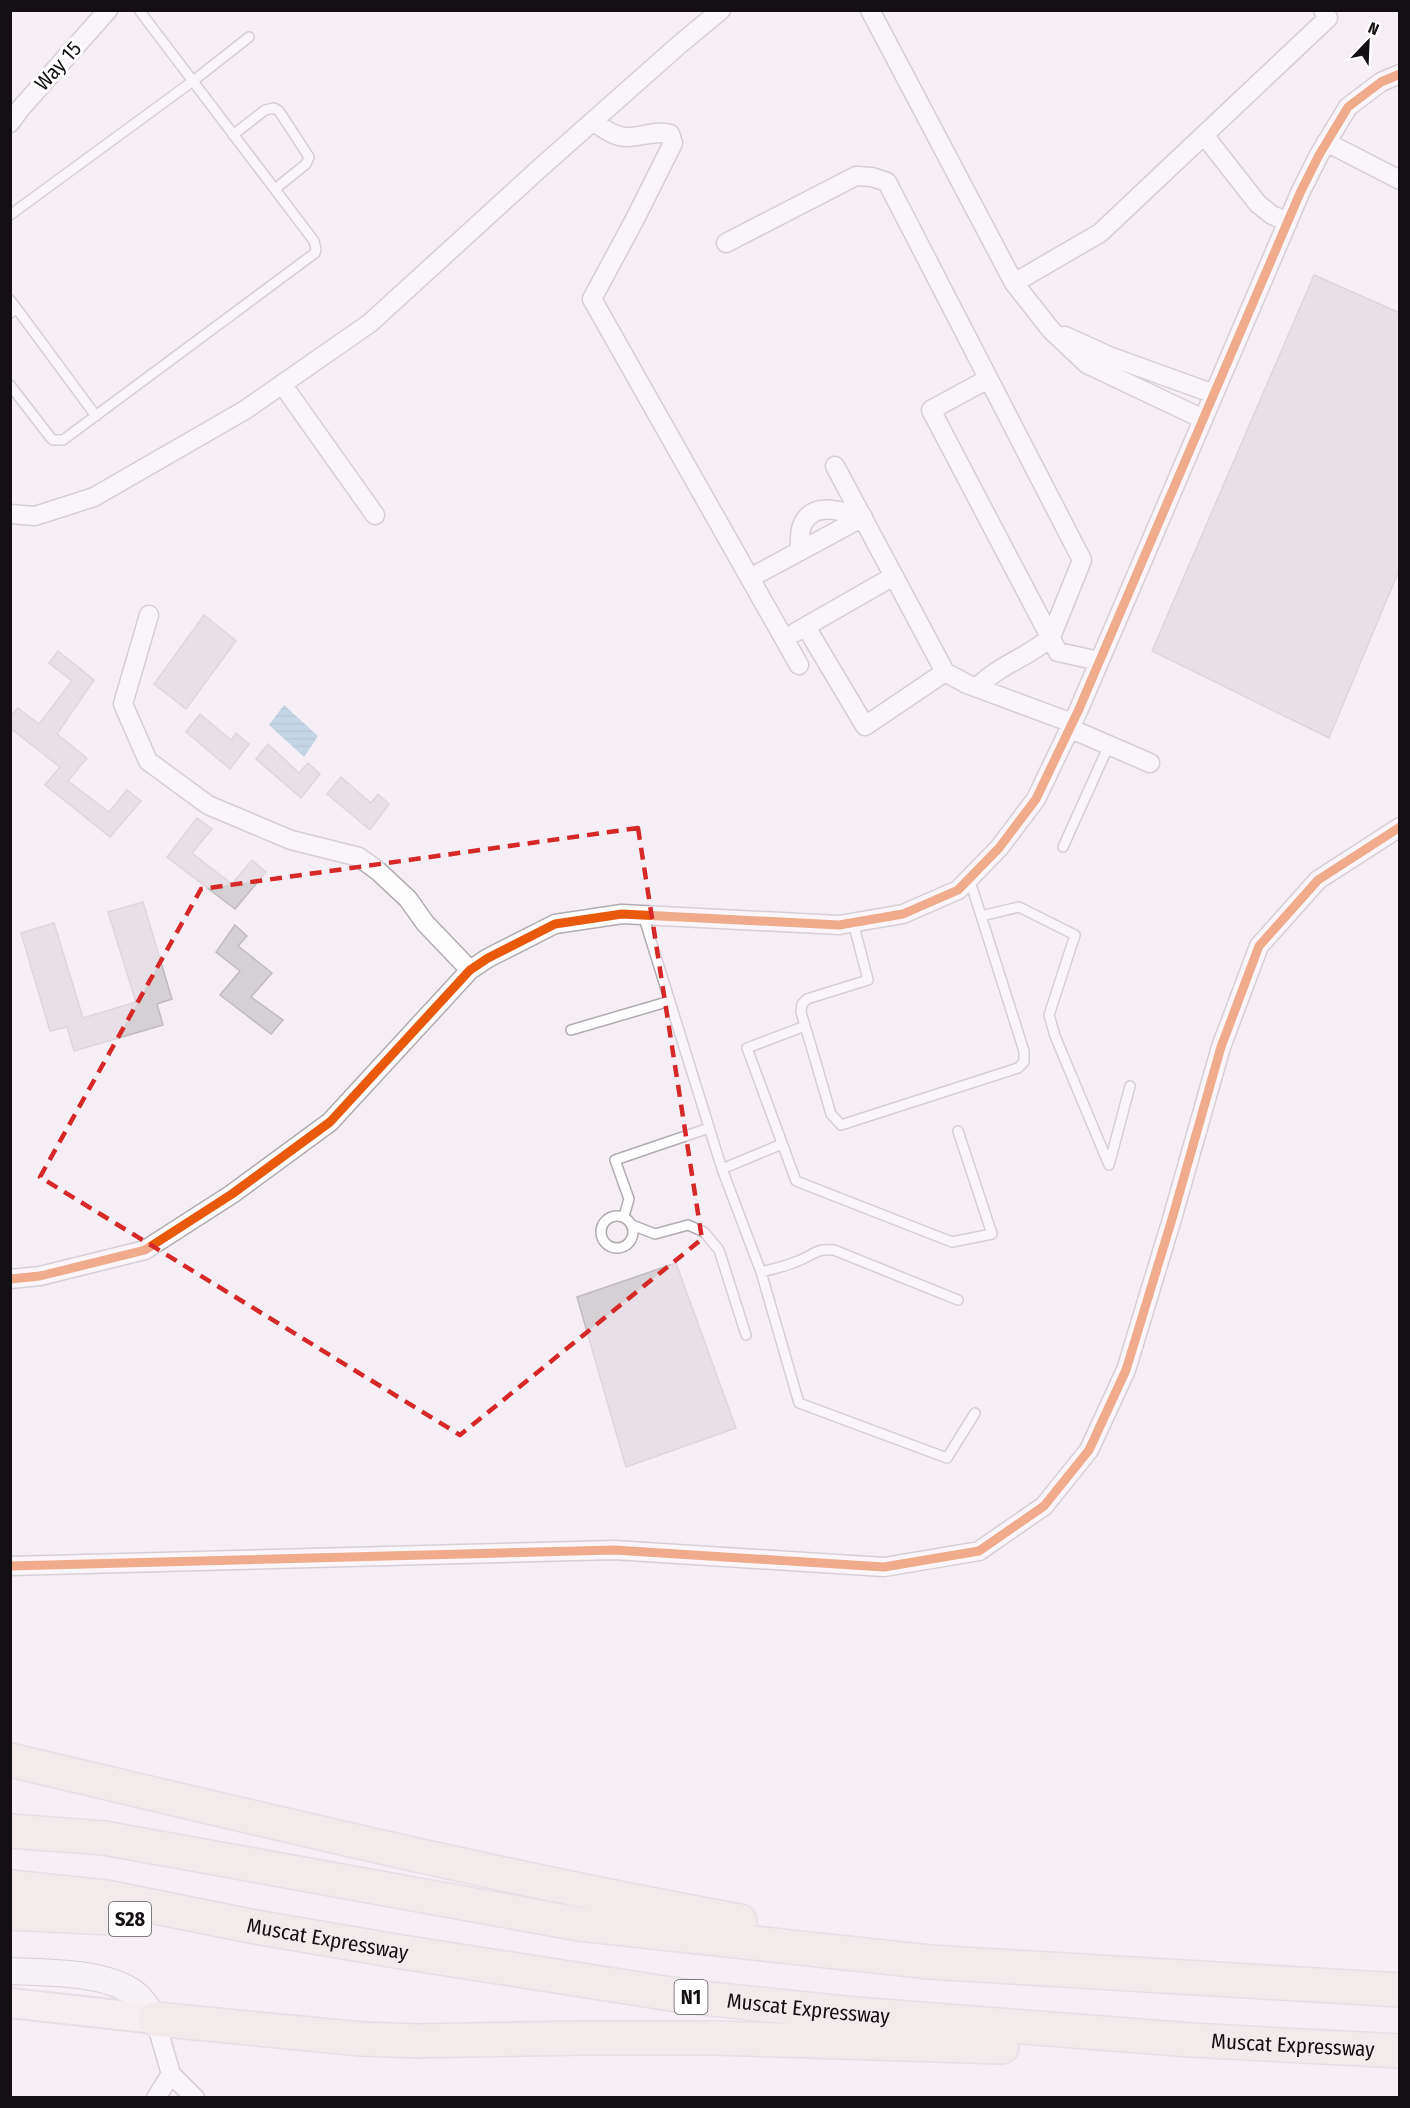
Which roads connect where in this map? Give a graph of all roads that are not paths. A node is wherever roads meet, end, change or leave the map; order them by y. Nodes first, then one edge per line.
1 (108, 10) edge
2 (139, 10) edge
3 (721, 10) edge
4 (870, 10) edge
5 (1323, 10) edge
6 (249, 37) dead end
7 (1400, 74) edge
8 (193, 81) junction
9 (593, 121) junction
10 (10, 123) edge
11 (233, 135) junction
12 (1204, 135) junction
13 (1326, 142) junction
14 (1400, 180) edge
15 (275, 189) junction
16 (10, 201) edge
17 (14, 213) edge
18 (1288, 222) junction
19 (726, 243) dead end
20 (1014, 283) junction
21 (10, 300) edge
22 (14, 311) edge
23 (1051, 330) junction
24 (988, 379) junction
25 (282, 384) junction
26 (10, 385) edge
27 (1214, 394) junction
28 (96, 416) junction
29 (1203, 420) junction
30 (835, 466) dead end
31 (10, 514) edge
32 (375, 515) dead end
33 (862, 517) junction
34 (800, 550) junction
35 (894, 576) junction
36 (750, 578) junction
37 (148, 615) dead end
38 (806, 627) junction
39 (1052, 637) junction
40 (784, 639) junction
41 (1100, 662) junction
42 (799, 665) dead end
43 (945, 672) junction
44 (977, 688) junction
45 (1071, 726) junction
46 (1109, 746) junction
47 (1150, 763) dead end
48 (1400, 827) edge
49 (1063, 848) dead end
50 (969, 878) junction
51 (643, 915) junction
52 (981, 916) junction
53 (854, 922) junction
54 (470, 970) junction
55 (670, 1001) junction
56 (805, 1026) junction
57 (571, 1030) dead end
58 (1130, 1086) dead end
59 (709, 1128) junction
60 (958, 1131) dead end
61 (782, 1144) junction
62 (722, 1169) junction
63 (624, 1216) junction
64 (632, 1225) junction
65 (761, 1272) junction
66 (10, 1279) edge
67 (958, 1300) dead end
68 (746, 1335) dead end
69 (975, 1413) dead end
70 (10, 1566) edge
71 (10, 1760) edge
72 (10, 1820) edge
73 (10, 1831) edge
74 (104, 1838) junction
75 (10, 1887) edge
76 (10, 1913) edge
77 (250, 1926) junction
78 (930, 1962) junction
79 (10, 1971) edge
80 (1400, 1990) edge
81 (10, 2003) edge
82 (155, 2019) junction
83 (1389, 2051) edge
84 (171, 2074) junction
85 (156, 2097) edge
86 (195, 2097) edge

1 - 10 street, Way 15
2 - 8 lane
3 - 9 street
4 - 20 street
5 - 12 street
6 - 8 lane
7 - 13 street
8 - 11 lane
8 - 17 lane
9 - 25 street
9 - 36 street
11 - 15 lane
11 - 15 lane
12 - 18 street
12 - 20 street
13 - 14 street
13 - 18 street
15 - 28 lane
16 - 17 lane
18 - 27 street
19 - 24 street
20 - 23 street
21 - 22 lane
22 - 28 lane
23 - 27 street
23 - 29 street
24 - 39 street
24 - 39 street
25 - 31 street
25 - 32 street
26 - 28 lane
27 - 29 street
29 - 41 street
30 - 33 street
33 - 34 street
33 - 34 street
33 - 35 street
34 - 36 street
35 - 38 street
35 - 43 street
36 - 40 street
37 - 54 street
38 - 40 street
38 - 43 street
39 - 41 street
39 - 44 street
40 - 42 street
41 - 45 street
43 - 44 street
44 - 45 street
45 - 46 street
45 - 50 street
46 - 47 street
46 - 49 lane
48 - 70 street
50 - 52 lane
50 - 53 street
51 - 53 street
51 - 54 street
51 - 55 lane
52 - 56 lane
52 - 58 lane
53 - 56 lane
54 - 66 street
55 - 57 lane
55 - 59 lane
56 - 61 lane
59 - 62 lane
59 - 63 lane
60 - 61 lane
61 - 62 lane
62 - 65 lane
63 - 64 lane
63 - 64 lane
64 - 68 lane
65 - 67 lane
65 - 69 lane
71 - 78 highway
72 - 74 highway
73 - 74 highway
74 - 78 highway
75 - 77 highway, Muscat Expressway / N1
76 - 77 highway, S28
77 - 83 highway, Muscat Expressway / N1
78 - 80 highway
79 - 82 main road
81 - 82 main road
82 - 83 highway
82 - 84 street
84 - 85 street
84 - 86 street

